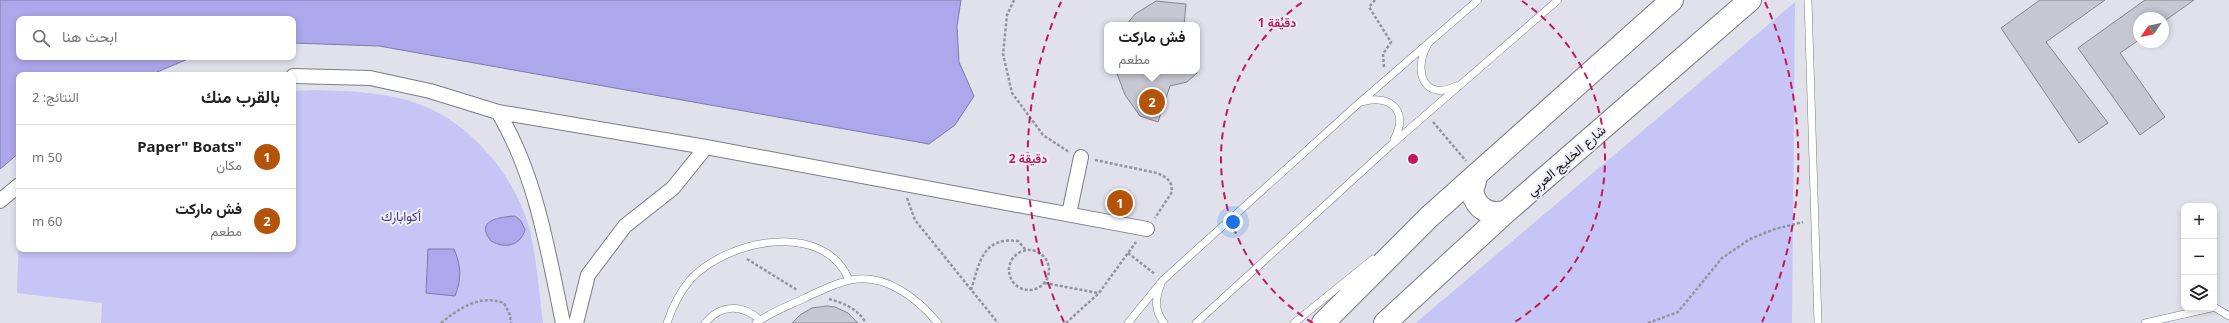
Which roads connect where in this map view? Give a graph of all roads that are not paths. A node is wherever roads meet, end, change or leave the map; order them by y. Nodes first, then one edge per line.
1 (1478, 0) edge
2 (1558, 0) edge
3 (1672, 0) edge
4 (1750, 0) edge
5 (1808, 0) edge
6 (1429, 42) junction
7 (296, 76) edge
8 (1464, 81) junction
9 (1358, 104) junction
10 (498, 112) junction
11 (1391, 144) junction
12 (706, 147) junction
13 (1081, 157) dead end
14 (1477, 174) junction
15 (16, 188) edge
16 (0, 201) edge
17 (1507, 211) junction
18 (1069, 214) junction
19 (1429, 217) junction
20 (1147, 229) dead end
21 (849, 280) junction
22 (1163, 280) junction
23 (2217, 309) edge
24 (2198, 311) edge
25 (2229, 316) edge
26 (758, 322) edge
27 (563, 323) edge
28 (576, 323) edge
29 (667, 323) edge
30 (705, 323) edge
31 (938, 323) edge
32 (1128, 323) edge
33 (1164, 323) edge
34 (1196, 323) edge
35 (1294, 323) edge
36 (1323, 323) edge
37 (1385, 323) edge
38 (1818, 323) edge
39 (2145, 323) edge

1 - 6 lane
2 - 8 lane
3 - 14 main road
4 - 17 main road, شارع الخليج العربي
5 - 38 lane
6 - 8 lane
6 - 9 lane
7 - 10 street
8 - 11 lane
9 - 11 lane
9 - 22 lane
10 - 12 street
10 - 27 street
11 - 34 lane
12 - 18 street
12 - 28 street
13 - 18 street
14 - 17 main road
14 - 19 main road
15 - 16 street
17 - 37 main road, شارع الخليج العربي
18 - 20 street
19 - 35 lane
19 - 36 main road
21 - 26 lane
21 - 29 lane
21 - 31 lane
22 - 32 lane
22 - 33 lane
23 - 25 lane
24 - 39 lane
26 - 30 lane

